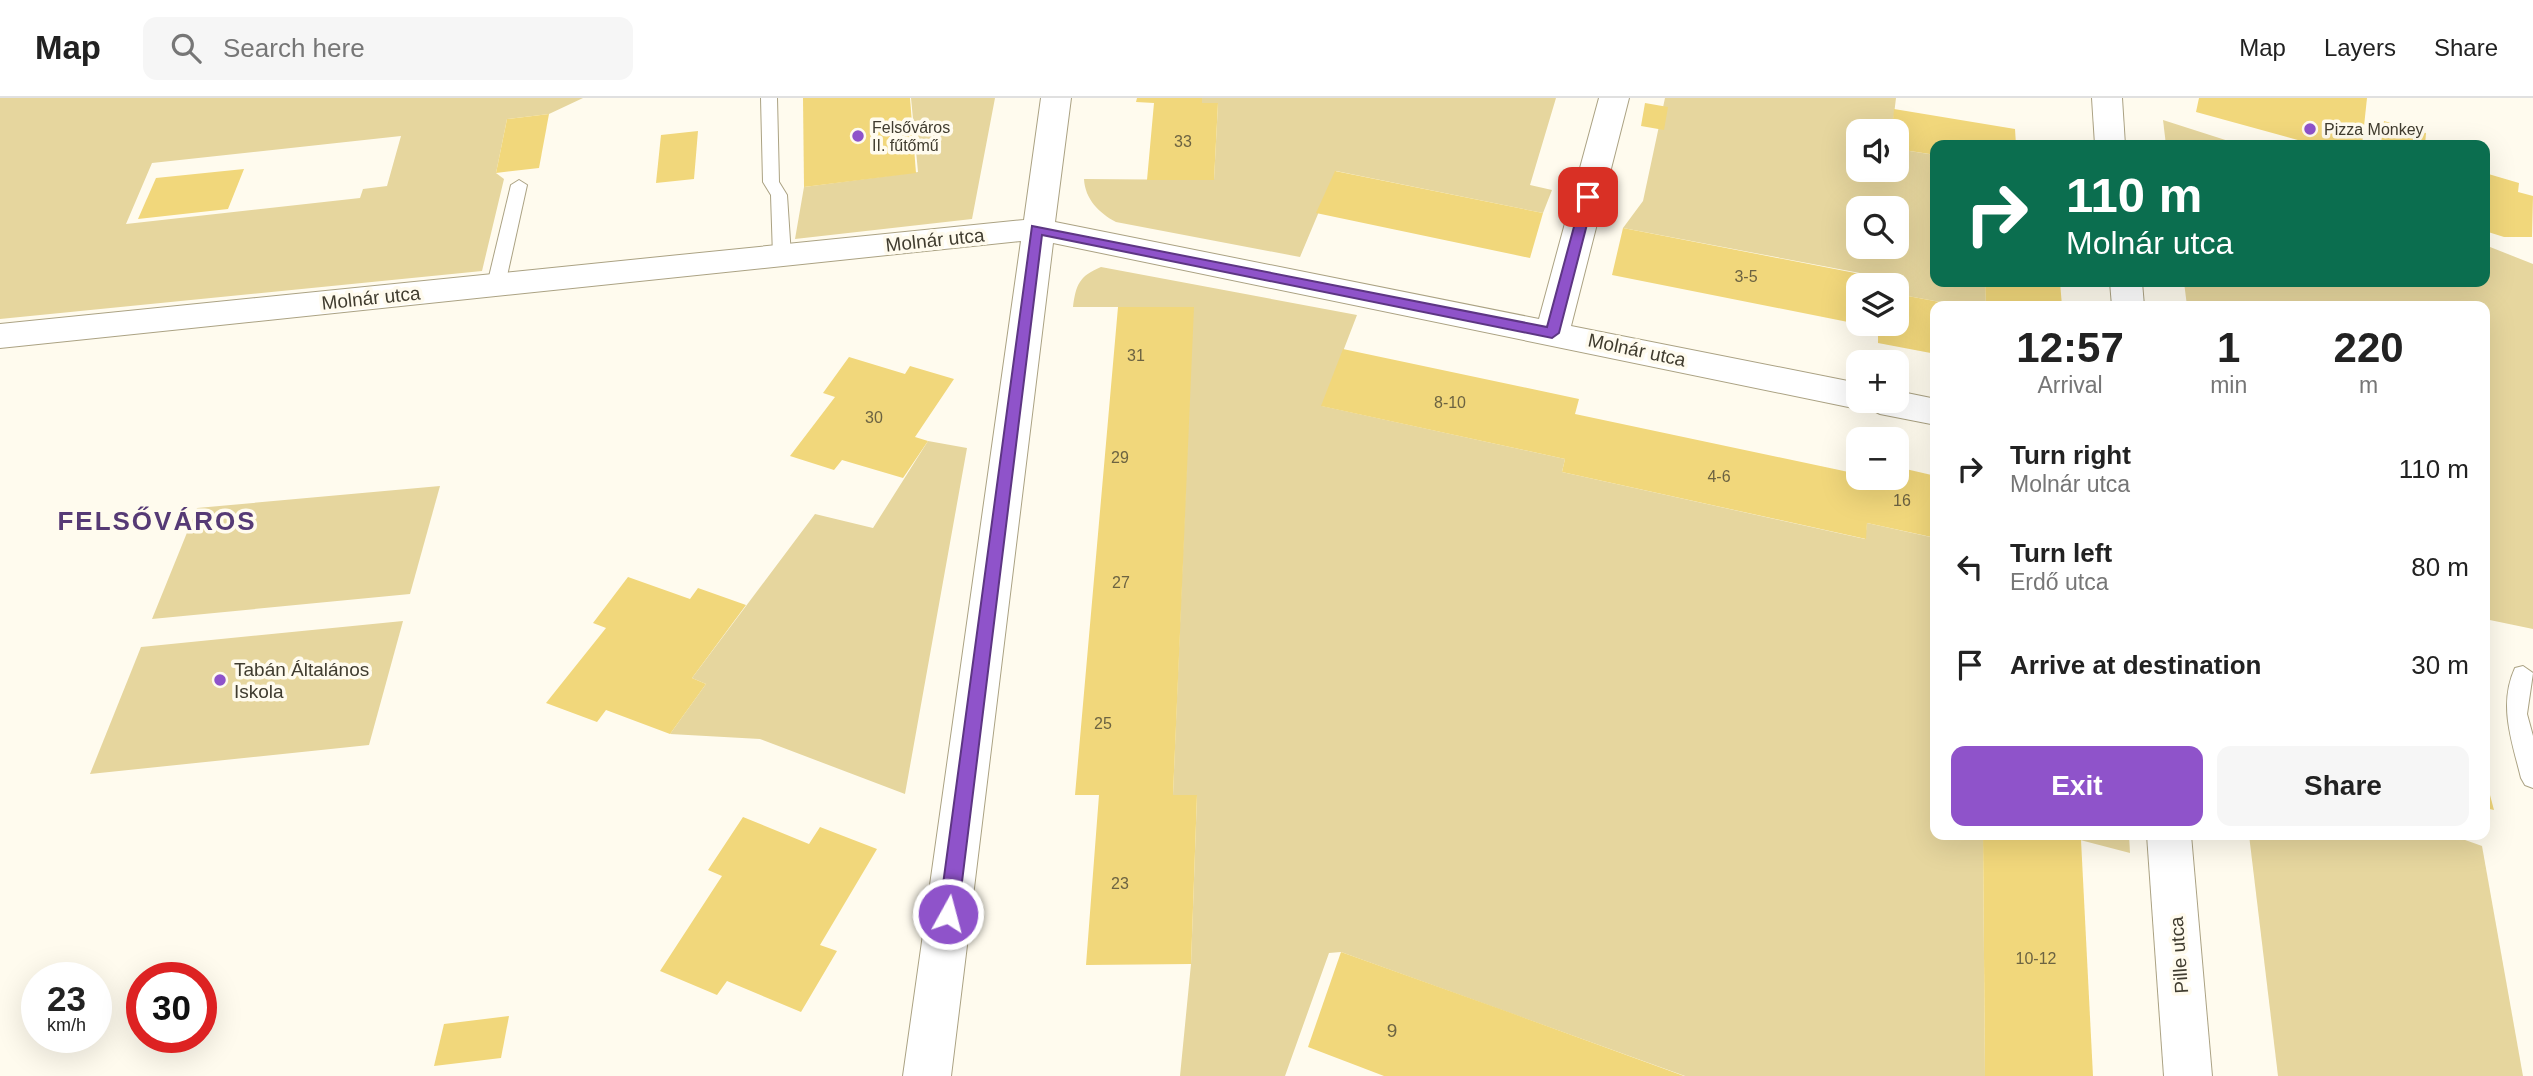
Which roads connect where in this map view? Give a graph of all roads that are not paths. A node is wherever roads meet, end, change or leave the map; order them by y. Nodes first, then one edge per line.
1 (769, 98) edge
2 (1056, 98) edge
3 (1614, 98) edge
4 (2107, 98) edge
5 (2110, 140) edge
6 (519, 186) dead end
7 (1036, 229) junction
8 (782, 256) junction
9 (496, 285) junction
10 (1552, 333) junction
11 (0, 336) edge
12 (1846, 394) edge
13 (1909, 407) edge
14 (1930, 411) edge
15 (2523, 675) dead end
16 (2533, 778) edge
17 (2169, 840) edge
18 (927, 1076) edge
19 (2188, 1076) edge

1 - 8 lane
2 - 7 street
3 - 10 street
4 - 5 street
6 - 9 lane
7 - 8 street, Molnár utca
7 - 10 street, Molnár utca
7 - 18 street
8 - 9 street, Molnár utca
9 - 11 street, Molnár utca
10 - 12 street, Molnár utca
13 - 14 street
15 - 16 lane
17 - 19 street, Pille utca

